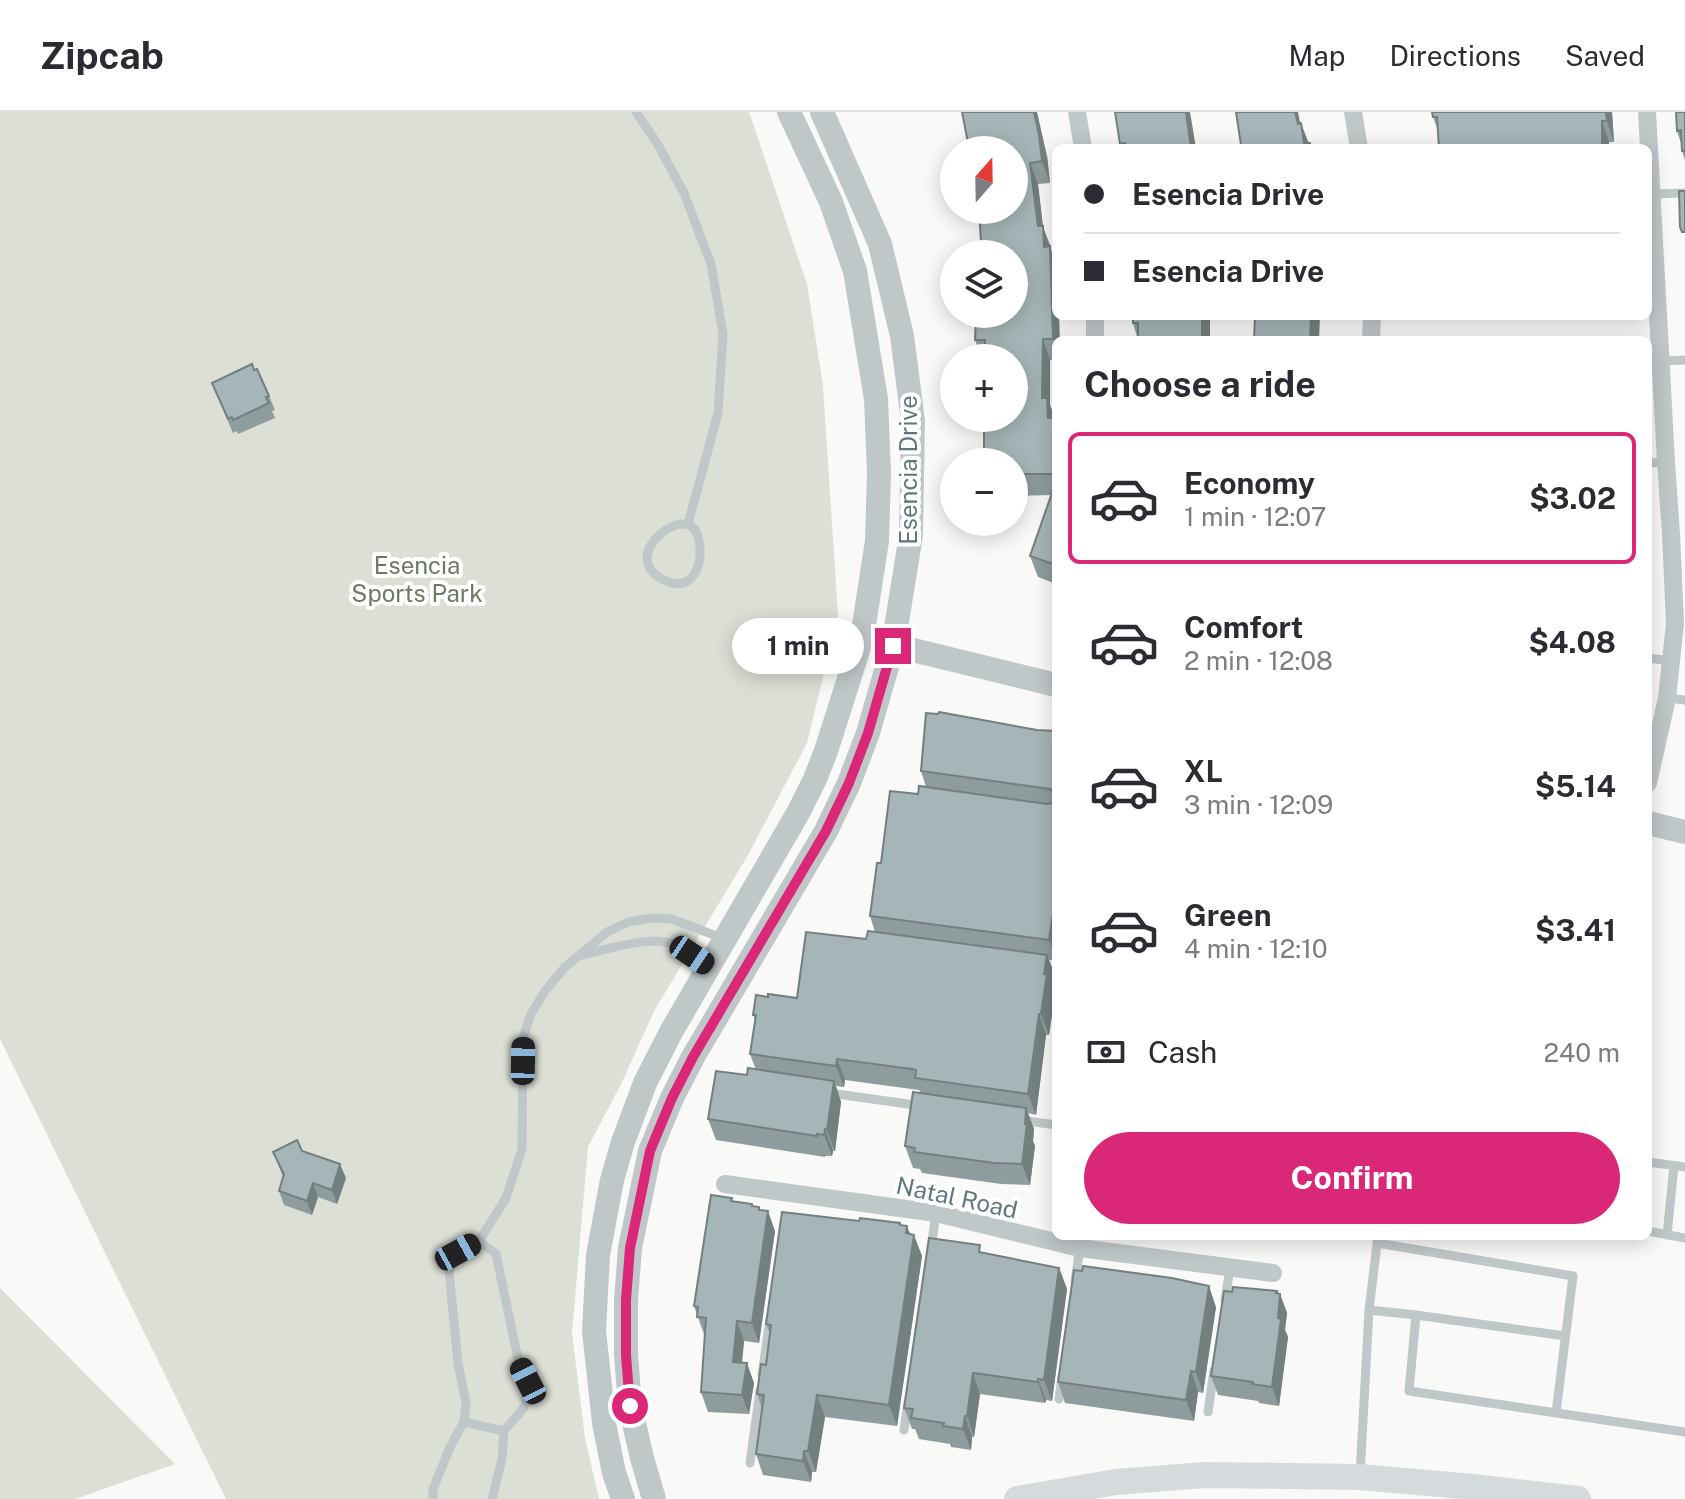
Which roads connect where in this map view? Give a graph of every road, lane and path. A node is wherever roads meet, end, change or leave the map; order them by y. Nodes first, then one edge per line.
1 (636, 112) edge
2 (789, 112) edge
3 (822, 112) edge
4 (1077, 112) edge
5 (1353, 112) edge
6 (1647, 112) edge
7 (1082, 144) edge
8 (1358, 144) edge
9 (1648, 144) edge
10 (1685, 193) edge
11 (1652, 194) joint
12 (1685, 360) edge
13 (1662, 361) junction
14 (1657, 463) edge
15 (688, 524) junction
16 (1678, 534) edge
17 (862, 638) junction
18 (893, 646) junction
19 (1652, 658) edge
20 (1672, 661) junction
21 (1052, 684) edge
22 (1676, 699) edge
23 (1652, 771) edge
24 (1652, 824) edge
25 (1685, 832) edge
26 (726, 939) junction
27 (577, 956) junction
28 (708, 966) junction
29 (823, 1092) edge
30 (931, 1107) edge
31 (1006, 1118) edge
32 (1052, 1124) edge
33 (1652, 1162) edge
34 (1680, 1166) edge
35 (725, 1184) dead end
36 (936, 1213) junction
37 (1652, 1232) edge
38 (1667, 1235) junction
39 (1685, 1238) edge
40 (1052, 1239) edge
41 (1058, 1240) edge
42 (1377, 1240) edge
43 (479, 1241) junction
44 (1080, 1248) junction
45 (929, 1259) edge
46 (1230, 1268) junction
47 (1273, 1273) dead end
48 (1073, 1294) edge
49 (1369, 1310) junction
50 (1223, 1311) edge
51 (771, 1313) edge
52 (1416, 1315) junction
53 (1565, 1336) junction
54 (1217, 1354) edge
55 (1063, 1369) edge
56 (908, 1399) edge
57 (1059, 1399) edge
58 (1208, 1412) dead end
59 (1556, 1413) junction
60 (464, 1422) junction
61 (904, 1430) dead end
62 (504, 1431) junction
63 (1685, 1432) edge
64 (750, 1463) dead end
65 (1360, 1477) junction
66 (433, 1499) edge
67 (492, 1499) edge
68 (623, 1499) edge
69 (654, 1499) edge
70 (1017, 1499) edge
71 (1578, 1499) edge

1 - 15 lane
2 - 17 street, Esencia Drive
3 - 18 street, Esencia Drive
4 - 7 street
5 - 8 street
6 - 9 street
10 - 11 lane
11 - 13 street
12 - 13 lane
13 - 14 street
14 - 16 street
15 - 15 lane
16 - 20 street
17 - 18 street
17 - 26 street, Esencia Drive
18 - 21 street
18 - 69 street, Esencia Drive
19 - 20 lane
20 - 22 street
22 - 23 street
24 - 25 street
26 - 27 lane
26 - 28 street, Esencia Drive
27 - 28 lane
27 - 43 lane
28 - 68 street, Esencia Drive
29 - 30 lane
31 - 32 lane
33 - 34 lane
34 - 38 lane
35 - 36 street, Natal Road
36 - 40 street, Natal Road
36 - 45 lane
37 - 38 lane
38 - 39 lane
41 - 44 street, Natal Road
42 - 49 lane
42 - 53 lane
43 - 60 lane
43 - 62 lane
44 - 46 street, Natal Road
44 - 48 lane
46 - 47 street, Natal Road
46 - 50 lane
49 - 52 lane
49 - 65 lane
51 - 64 lane
52 - 53 lane
52 - 59 lane
53 - 59 lane
54 - 58 lane
55 - 57 lane
56 - 61 lane
59 - 63 lane
60 - 62 lane
60 - 66 lane
62 - 67 lane
65 - 70 main road
65 - 71 main road

